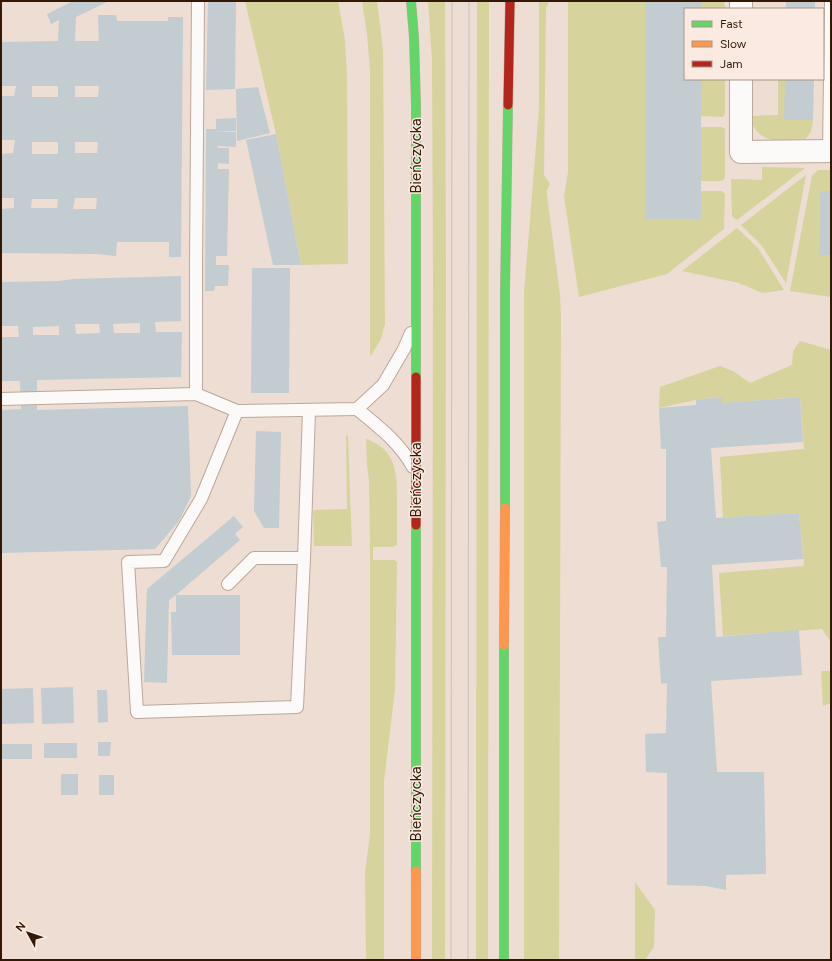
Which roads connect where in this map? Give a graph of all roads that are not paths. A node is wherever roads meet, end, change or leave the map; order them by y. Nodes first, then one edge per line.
1 (198, 1) edge
2 (411, 1) edge
3 (510, 1) edge
4 (831, 1) edge
5 (741, 80) edge
6 (830, 151) edge
7 (416, 316) junction
8 (196, 394) junction
9 (1, 399) edge
10 (357, 409) junction
11 (237, 411) junction
12 (309, 411) junction
13 (416, 472) junction
14 (304, 558) junction
15 (228, 584) dead end
16 (416, 960) edge
17 (504, 960) edge

1 - 8 lane
2 - 7 main road, Bieńczycka
3 - 17 main road
4 - 6 lane
5 - 6 street
7 - 10 lane
7 - 13 main road, Bieńczycka
8 - 9 lane
8 - 11 lane
10 - 12 lane
10 - 13 lane
11 - 12 lane
11 - 14 lane
12 - 14 lane
13 - 16 main road, Bieńczycka
14 - 15 lane

